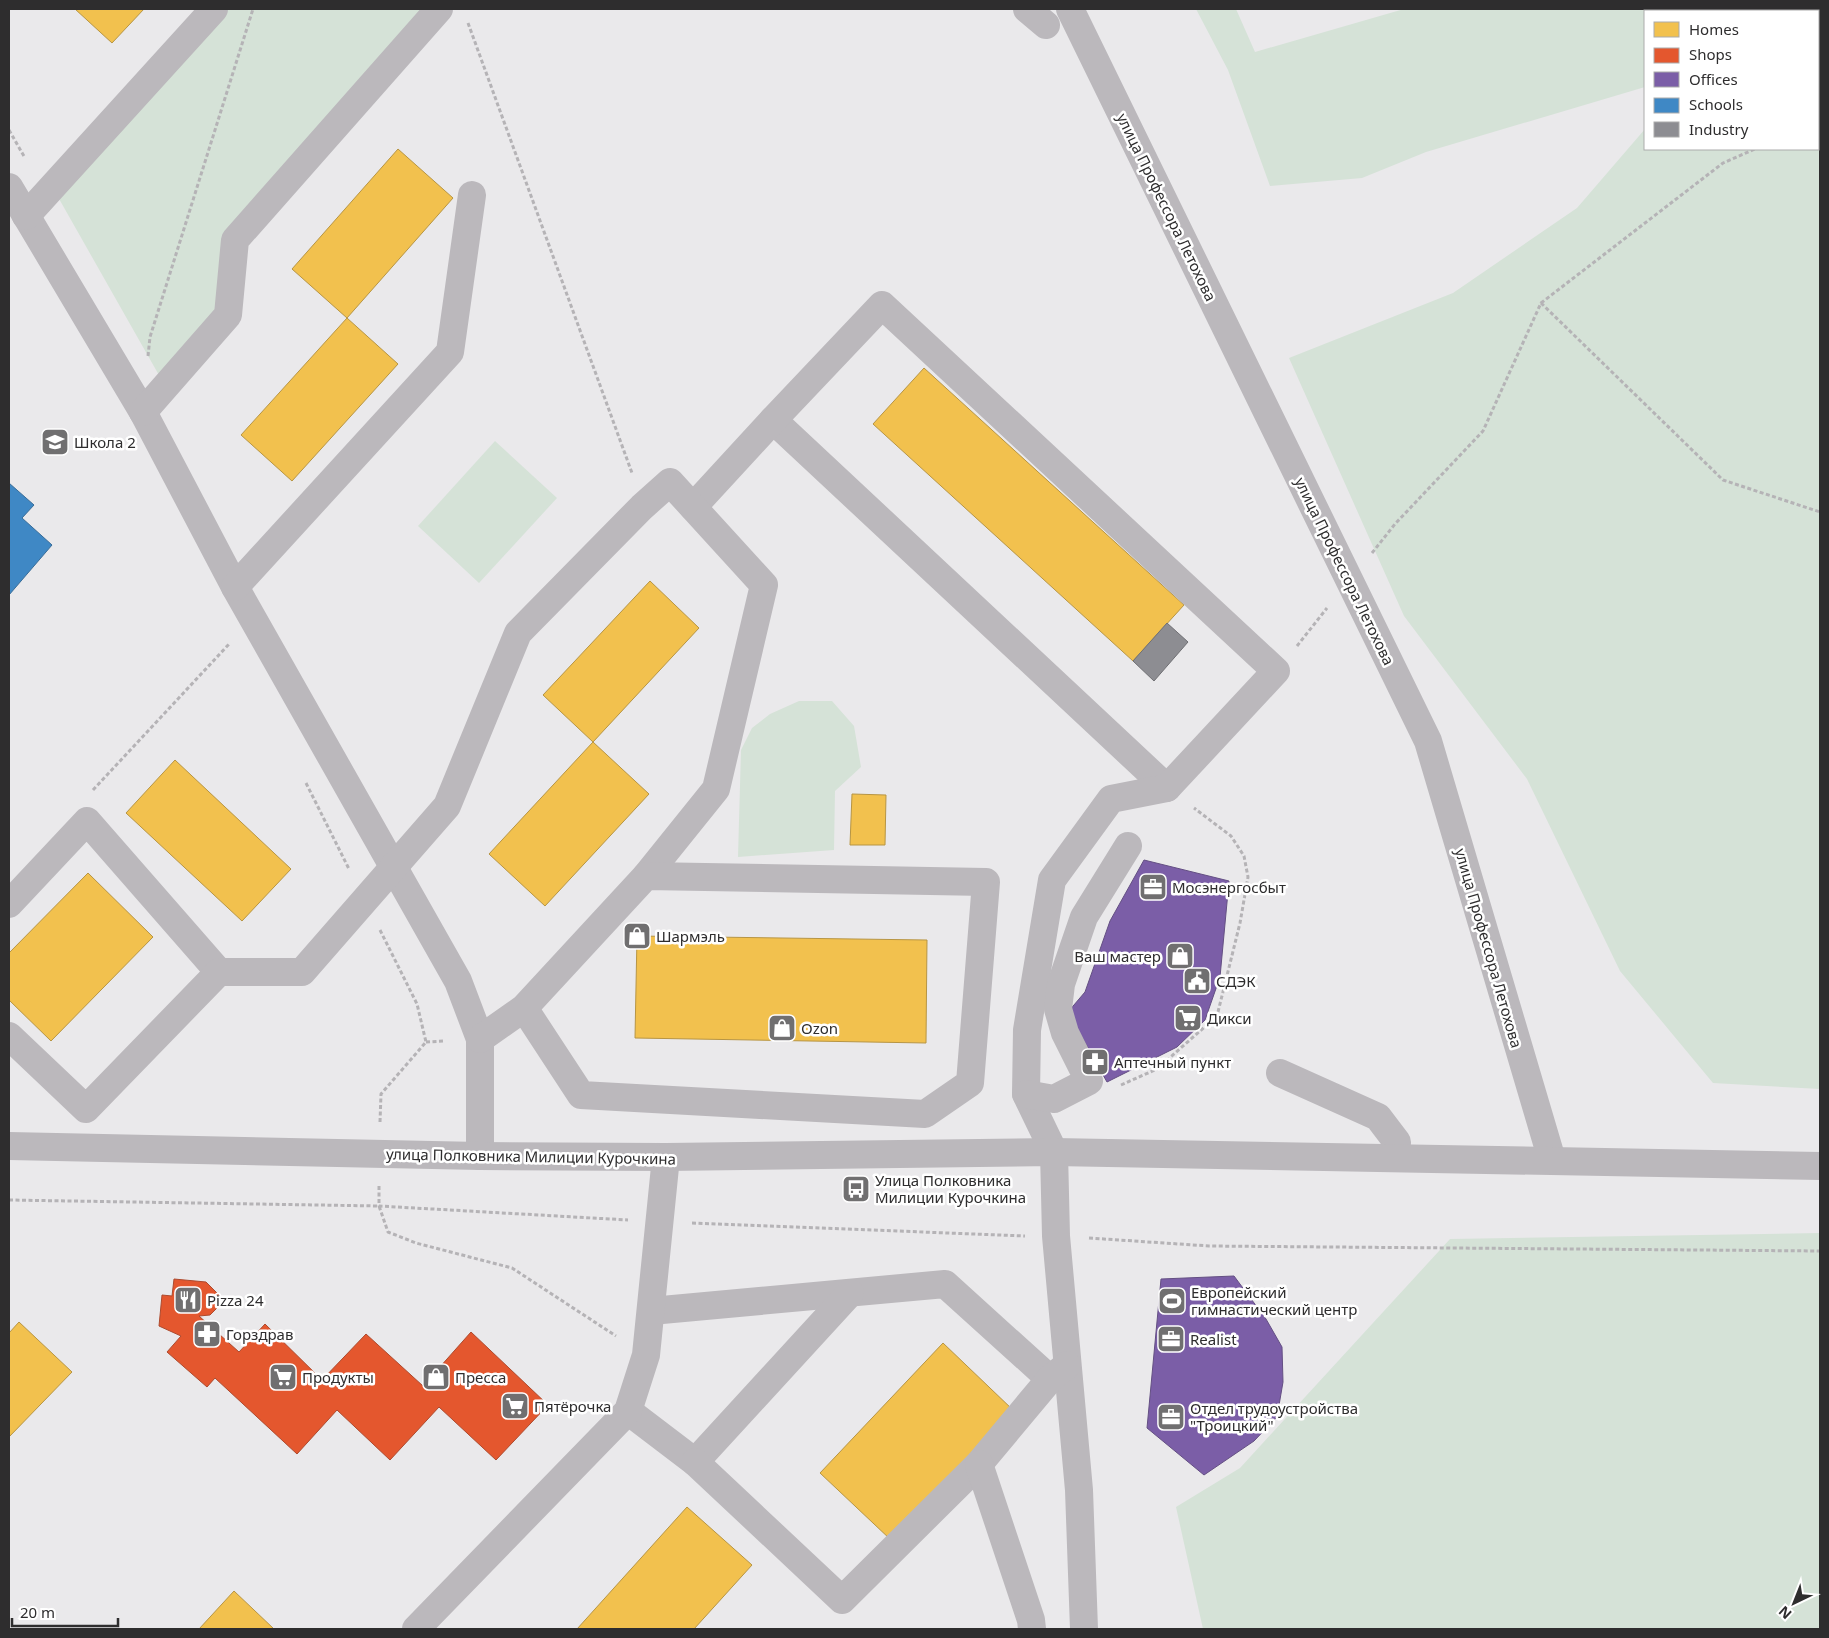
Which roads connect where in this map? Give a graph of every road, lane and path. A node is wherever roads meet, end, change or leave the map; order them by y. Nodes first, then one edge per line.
1 (214, 9) edge
2 (253, 9) edge
3 (439, 9) edge
4 (1070, 9) edge
5 (466, 18) dead end
6 (1753, 150) edge
7 (9, 187) edge
8 (472, 195) dead end
9 (26, 216) junction
10 (1542, 303) junction
11 (148, 357) dead end
12 (144, 412) junction
13 (773, 420) junction
14 (642, 507) junction
15 (693, 507) junction
16 (1820, 512) edge
17 (1371, 554) dead end
18 (235, 587) junction
19 (1328, 607) dead end
20 (234, 639) dead end
21 (1276, 671) junction
22 (304, 778) dead end
23 (1167, 788) junction
24 (90, 792) dead end
25 (1128, 846) dead end
26 (394, 867) junction
27 (646, 876) junction
28 (365, 900) junction
29 (9, 904) edge
30 (219, 972) junction
31 (524, 1008) junction
32 (9, 1036) edge
33 (480, 1039) junction
34 (1280, 1073) dead end
35 (1117, 1087) dead end
36 (1026, 1094) junction
37 (9, 1146) edge
38 (1054, 1152) junction
39 (380, 1154) junction
40 (480, 1156) junction
41 (666, 1157) junction
42 (1396, 1157) junction
43 (1552, 1160) junction
44 (1820, 1166) edge
45 (9, 1200) edge
46 (379, 1206) junction
47 (660, 1222) junction
48 (1056, 1236) junction
49 (1820, 1251) edge
50 (850, 1293) junction
51 (651, 1311) junction
52 (646, 1355) junction
53 (1058, 1371) junction
54 (628, 1411) junction
55 (695, 1462) junction
56 (979, 1464) junction
57 (416, 1629) edge
58 (1032, 1629) edge
59 (1084, 1629) edge

1 - 9 street
2 - 11 path
3 - 12 street
4 - 43 street, улица Профессора Летохова
5 - 14 path
6 - 10 path
7 - 9 street
8 - 18 street
9 - 12 street
10 - 16 path
10 - 17 path
12 - 18 street
13 - 15 street
13 - 21 street
13 - 23 street
14 - 15 street
14 - 26 street
15 - 27 street
18 - 26 street
19 - 21 path
20 - 24 path
21 - 23 street
22 - 28 path
23 - 35 path
23 - 36 street
25 - 36 street
26 - 28 street
26 - 33 street
27 - 31 street
27 - 31 street
28 - 30 street
28 - 39 path
29 - 30 street
30 - 32 street
31 - 33 street
33 - 40 street
34 - 42 street
36 - 38 street
37 - 39 street, улица Полковника Милиции Курочкина
38 - 41 street, улица Полковника Милиции Курочкина
38 - 42 street, улица Полковника Милиции Курочкина
38 - 48 street
39 - 40 street, улица Полковника Милиции Курочкина
39 - 46 path
40 - 41 street, улица Полковника Милиции Курочкина
41 - 47 street
42 - 43 street, улица Полковника Милиции Курочкина
43 - 44 street, улица Полковника Милиции Курочкина
45 - 46 path
46 - 47 path
46 - 52 path
47 - 48 path
47 - 51 street
48 - 49 path
48 - 53 street
50 - 51 street
50 - 53 street
50 - 55 street
51 - 52 street
52 - 54 street
53 - 56 street
53 - 59 street
54 - 55 street
54 - 57 street
55 - 56 street
56 - 58 street

